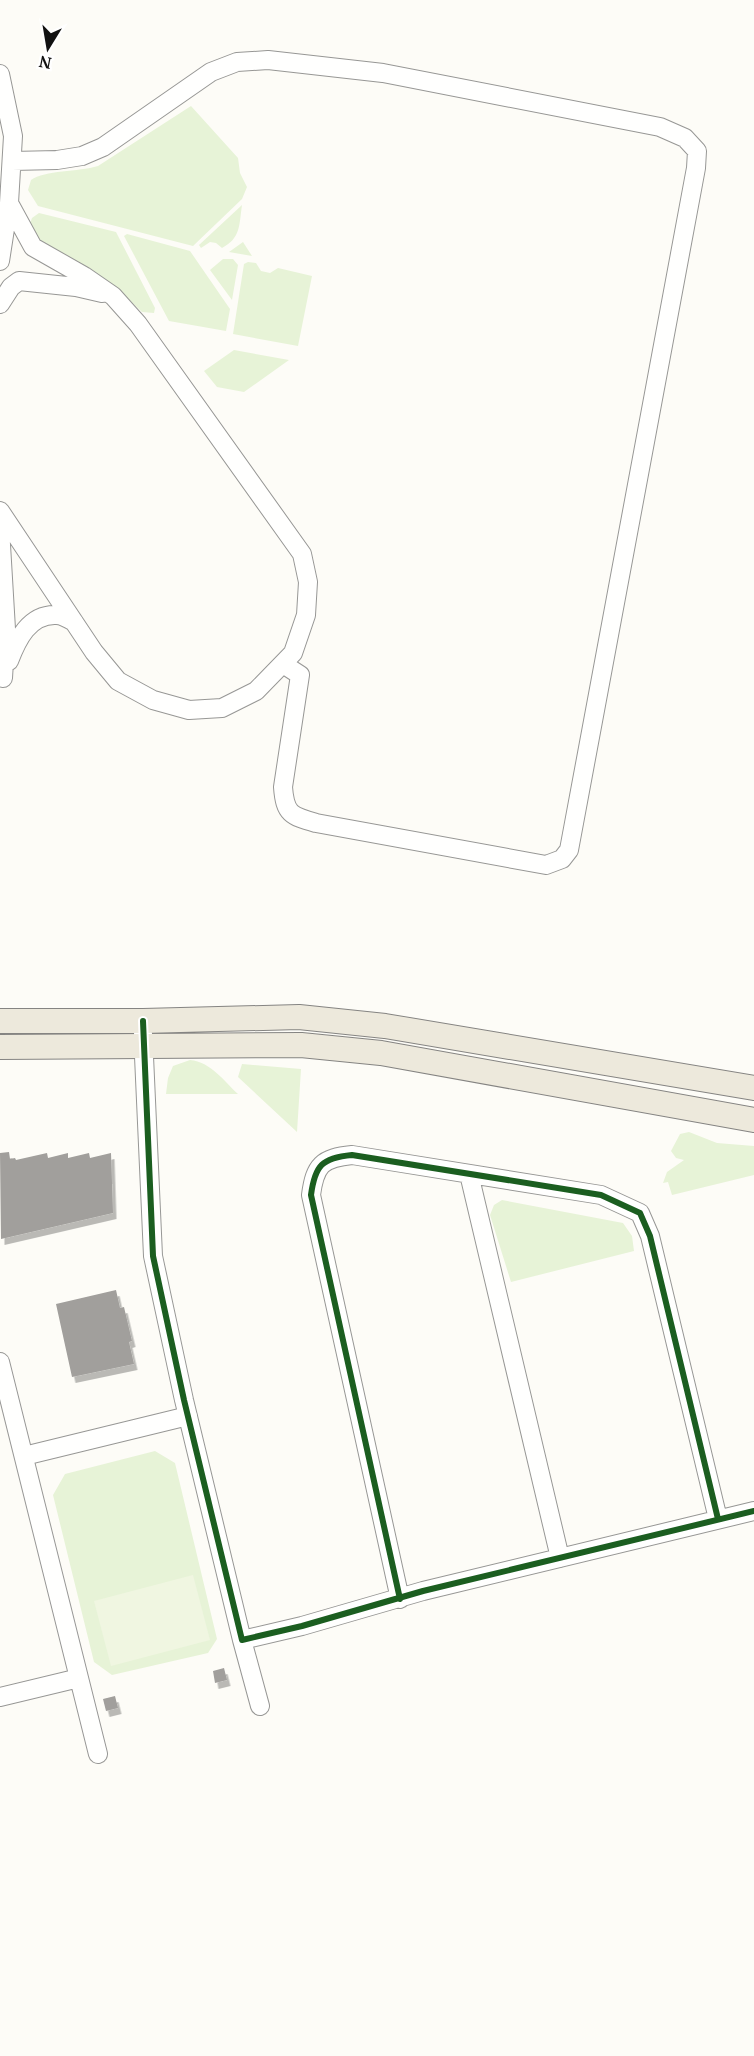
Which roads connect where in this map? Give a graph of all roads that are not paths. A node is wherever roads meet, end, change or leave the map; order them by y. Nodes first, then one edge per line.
1 (0, 74) edge
2 (0, 127) edge
3 (12, 161) junction
4 (9, 203) junction
5 (0, 261) edge
6 (113, 296) junction
7 (0, 304) edge
8 (0, 511) edge
9 (0, 528) edge
10 (74, 622) junction
11 (283, 664) junction
12 (1, 682) edge
13 (0, 1021) edge
14 (143, 1021) junction
15 (144, 1045) junction
16 (0, 1047) edge
17 (754, 1088) edge
18 (754, 1120) edge
19 (469, 1174) junction
20 (0, 1362) edge
21 (188, 1416) junction
22 (24, 1456) junction
23 (754, 1511) edge
24 (718, 1520) junction
25 (560, 1558) junction
26 (400, 1599) junction
27 (242, 1640) junction
28 (79, 1678) junction
29 (0, 1697) edge
30 (260, 1706) dead end
31 (98, 1754) dead end

1 - 3 street
2 - 3 street
3 - 4 street
3 - 11 street
4 - 5 street
4 - 6 street
6 - 7 street
6 - 11 street
8 - 10 street
9 - 12 street
10 - 11 street
10 - 12 street
13 - 14 main road
14 - 15 street
14 - 17 main road
15 - 16 main road
15 - 18 main road
15 - 21 street
19 - 24 street
19 - 25 street
19 - 26 street
20 - 22 street
21 - 22 street
21 - 27 street
22 - 28 street
23 - 24 street
24 - 25 street
25 - 26 street
26 - 27 street
27 - 30 street
28 - 29 street
28 - 31 street

